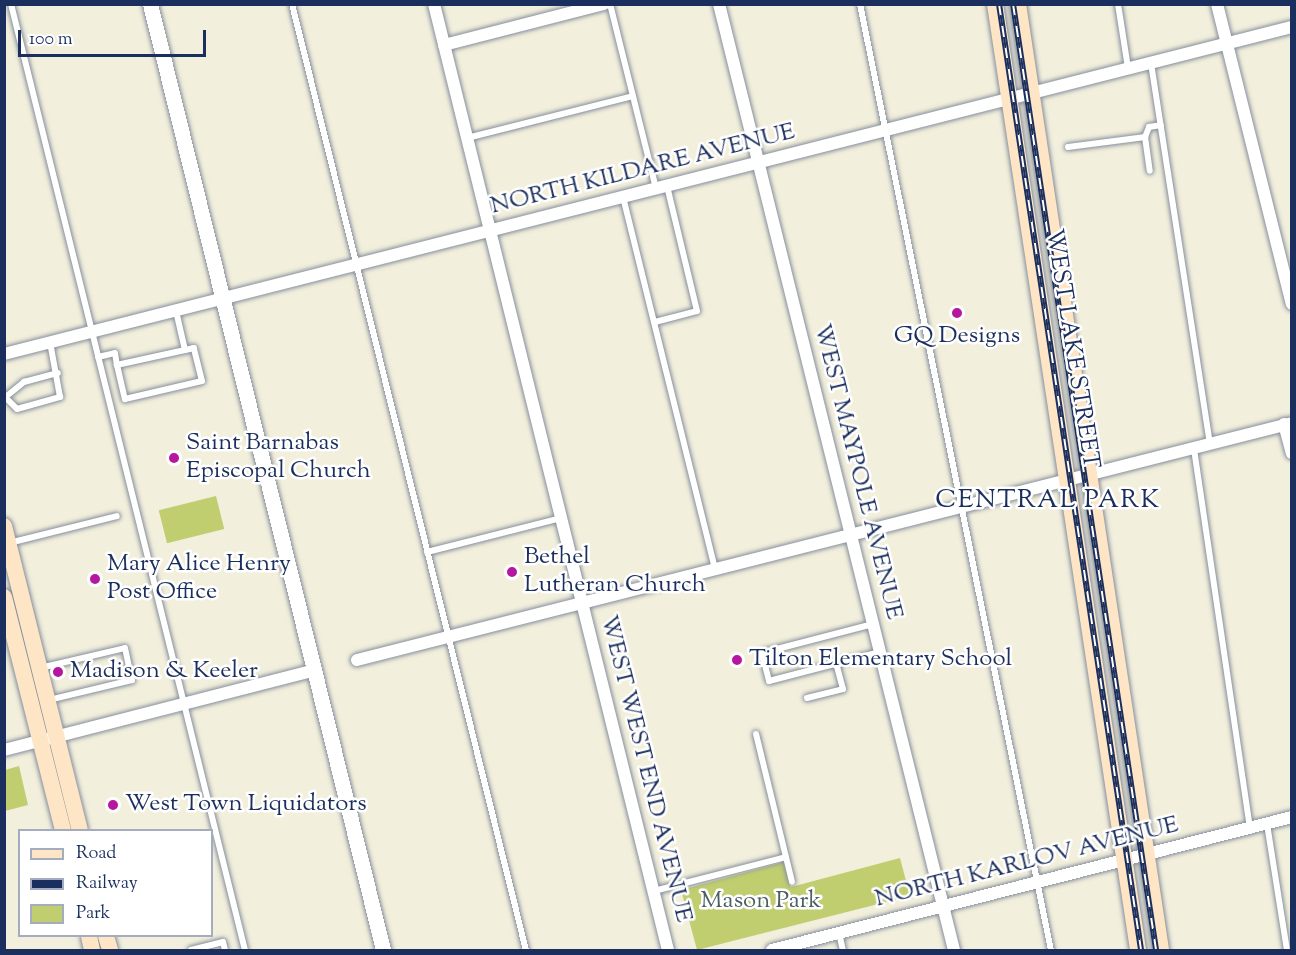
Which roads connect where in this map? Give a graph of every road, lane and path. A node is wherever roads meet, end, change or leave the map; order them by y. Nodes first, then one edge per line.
1 (11, 4) edge
2 (150, 4) edge
3 (292, 4) edge
4 (434, 4) edge
5 (604, 4) edge
6 (610, 4) edge
7 (719, 4) edge
8 (860, 4) edge
9 (995, 4) edge
10 (1006, 4) edge
11 (1018, 4) edge
12 (1118, 4) edge
13 (1217, 4) edge
14 (1292, 27) edge
15 (1227, 44) junction
16 (444, 45) junction
17 (1151, 63) junction
18 (1128, 69) junction
19 (633, 96) junction
20 (1020, 96) junction
21 (1161, 125) junction
22 (889, 129) junction
23 (1145, 137) junction
24 (467, 138) junction
25 (1068, 147) dead end
26 (758, 162) junction
27 (1150, 171) dead end
28 (662, 187) junction
29 (623, 197) junction
30 (490, 231) junction
31 (356, 265) junction
32 (222, 299) junction
33 (1292, 304) edge
34 (176, 311) junction
35 (655, 322) junction
36 (92, 332) junction
37 (50, 342) junction
38 (184, 350) junction
39 (4, 354) edge
40 (98, 357) junction
41 (117, 365) junction
42 (58, 373) junction
43 (6, 395) edge
44 (1288, 424) edge
45 (1210, 443) junction
46 (1193, 448) junction
47 (1292, 453) edge
48 (1077, 477) junction
49 (962, 507) junction
50 (117, 516) dead end
51 (561, 518) junction
52 (4, 526) edge
53 (851, 535) junction
54 (9, 543) junction
55 (427, 552) junction
56 (715, 570) junction
57 (4, 597) edge
58 (582, 604) junction
59 (873, 624) junction
60 (448, 637) junction
61 (880, 652) junction
62 (357, 660) dead end
63 (836, 663) junction
64 (40, 668) junction
65 (312, 672) junction
66 (807, 698) dead end
67 (48, 700) junction
68 (185, 704) junction
69 (756, 734) dead end
70 (48, 739) junction
71 (4, 750) edge
72 (1292, 817) edge
73 (1267, 823) junction
74 (1250, 828) junction
75 (63, 829) edge
76 (79, 829) edge
77 (786, 857) junction
78 (1135, 857) junction
79 (792, 882) dead end
80 (1037, 883) junction
81 (654, 891) junction
82 (943, 907) junction
83 (839, 933) junction
84 (191, 951) edge
85 (225, 951) edge
86 (245, 951) edge
87 (383, 951) edge
88 (526, 951) edge
89 (668, 951) edge
90 (772, 951) edge
91 (843, 951) edge
92 (954, 951) edge
93 (1050, 951) edge
94 (1138, 951) edge
95 (1149, 951) edge
96 (1161, 951) edge
97 (1287, 951) edge

1 - 36 lane
2 - 32 street
3 - 31 lane
4 - 16 street, WEST WEST END AVENUE
5 - 16 street
6 - 19 lane
7 - 26 street, WEST MAYPOLE AVENUE
8 - 22 lane
9 - 20 main road, WEST LAKE STREET
10 - 20 main road, WEST LAKE STREET
11 - 20 main road, WEST LAKE STREET
12 - 18 lane
13 - 15 street
14 - 15 street, NORTH KILDARE AVENUE
15 - 17 street, NORTH KILDARE AVENUE
15 - 33 street
16 - 24 street, WEST WEST END AVENUE
17 - 18 street, NORTH KILDARE AVENUE
17 - 21 lane
18 - 20 street, NORTH KILDARE AVENUE
19 - 24 lane
19 - 28 lane
20 - 22 street, NORTH KILDARE AVENUE
20 - 48 main road, WEST LAKE STREET
20 - 48 main road, WEST LAKE STREET
21 - 23 lane
21 - 45 lane
22 - 26 street, NORTH KILDARE AVENUE
22 - 49 lane
23 - 25 lane
23 - 27 lane
24 - 30 street, WEST WEST END AVENUE
26 - 28 street, NORTH KILDARE AVENUE
26 - 53 street, WEST MAYPOLE AVENUE
28 - 29 street, NORTH KILDARE AVENUE
28 - 35 lane
29 - 30 street, NORTH KILDARE AVENUE
29 - 35 lane
30 - 31 street, NORTH KILDARE AVENUE
30 - 51 street, WEST WEST END AVENUE
31 - 32 street, NORTH KILDARE AVENUE
31 - 55 lane
32 - 34 street, NORTH KILDARE AVENUE
32 - 65 street
34 - 36 street, NORTH KILDARE AVENUE
34 - 38 lane
35 - 56 lane
36 - 37 street, NORTH KILDARE AVENUE
36 - 40 lane
37 - 39 street, NORTH KILDARE AVENUE
37 - 42 lane
38 - 41 lane
38 - 41 lane
40 - 41 lane
40 - 68 lane
42 - 43 lane
42 - 43 lane
44 - 45 street
44 - 47 street
45 - 46 street
46 - 48 street
46 - 74 lane
48 - 49 street
48 - 78 main road, WEST LAKE STREET
48 - 78 main road, WEST LAKE STREET
49 - 53 street
49 - 80 lane
50 - 54 lane
51 - 55 lane
51 - 58 street, WEST WEST END AVENUE
52 - 54 main road
53 - 56 street
53 - 59 street, WEST MAYPOLE AVENUE
54 - 64 main road
55 - 60 lane
56 - 58 street
57 - 70 main road
58 - 60 street
58 - 81 street, WEST WEST END AVENUE
59 - 61 street, WEST MAYPOLE AVENUE
59 - 63 lane
60 - 62 street
60 - 88 lane
61 - 63 lane
61 - 82 street, WEST MAYPOLE AVENUE
63 - 66 lane
64 - 67 main road
64 - 67 lane
65 - 68 street
65 - 87 street
67 - 70 main road
68 - 70 street
68 - 86 lane
69 - 77 lane
70 - 71 street
70 - 75 main road
70 - 76 main road
72 - 73 street, NORTH KARLOV AVENUE
73 - 74 street, NORTH KARLOV AVENUE
73 - 97 lane
74 - 78 street, NORTH KARLOV AVENUE
77 - 79 lane
77 - 81 lane
78 - 80 street, NORTH KARLOV AVENUE
78 - 94 main road, WEST LAKE STREET
78 - 95 main road, WEST LAKE STREET
78 - 96 main road, WEST LAKE STREET
80 - 82 street, NORTH KARLOV AVENUE
80 - 93 lane
81 - 89 street, WEST WEST END AVENUE
82 - 83 street, NORTH KARLOV AVENUE
82 - 92 street, WEST MAYPOLE AVENUE
83 - 90 street, NORTH KARLOV AVENUE
83 - 91 lane
84 - 85 lane

